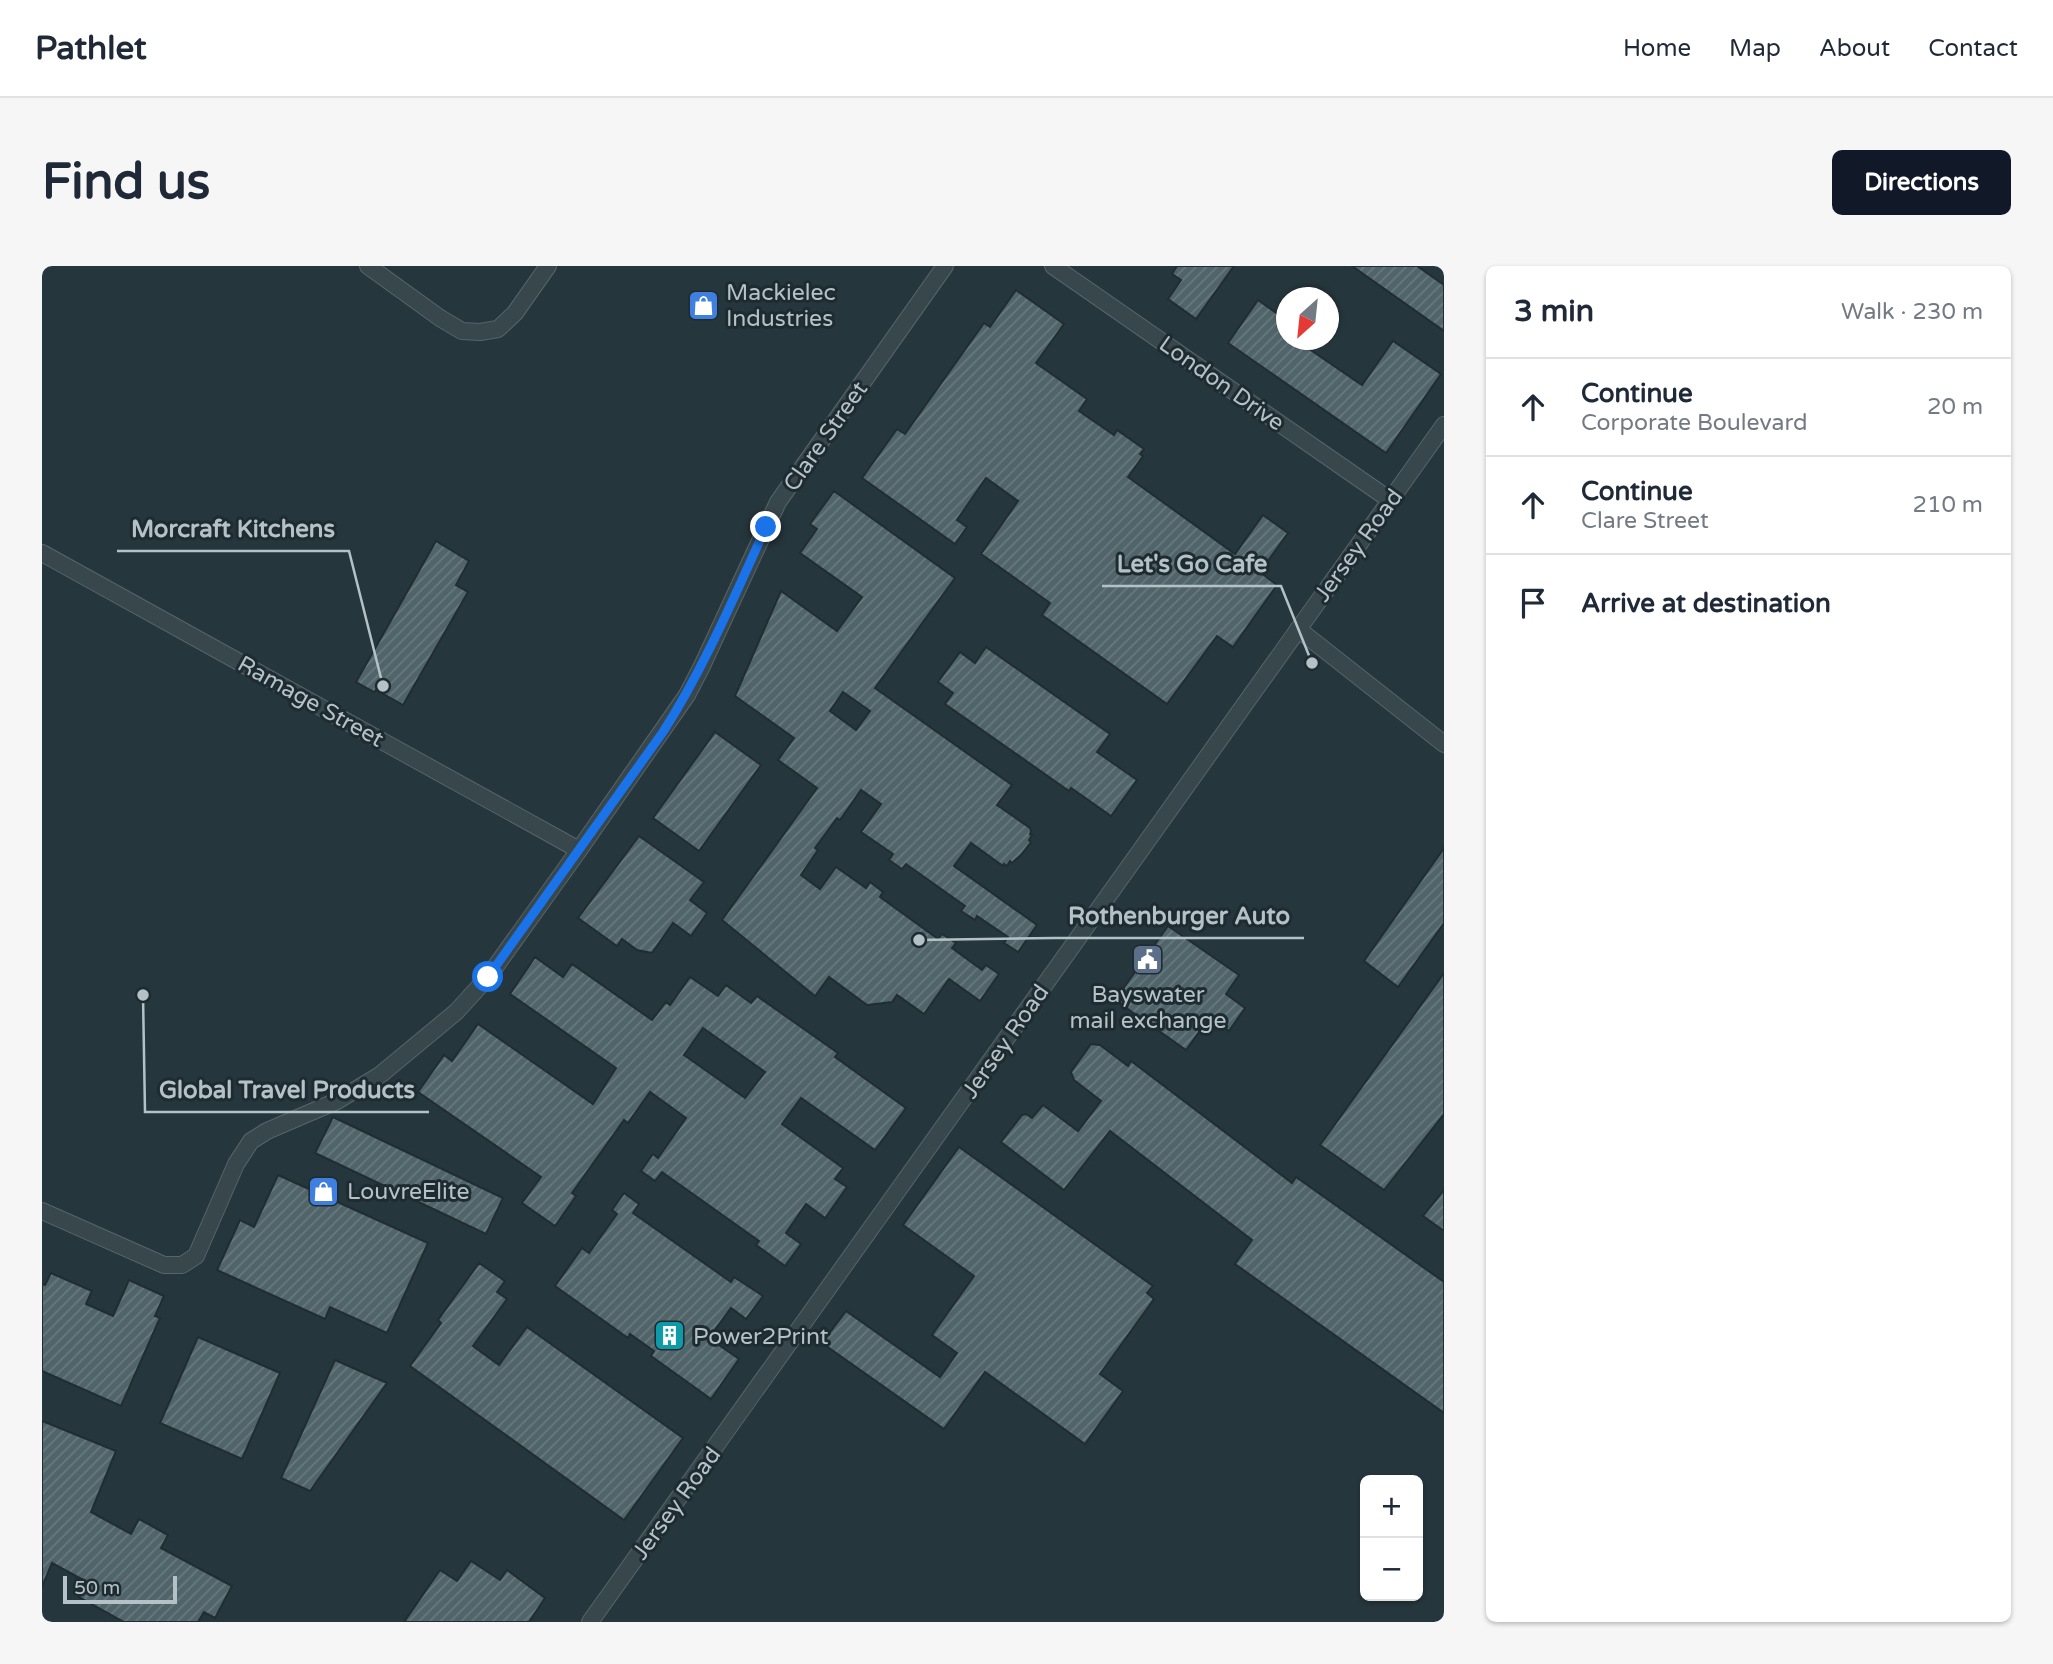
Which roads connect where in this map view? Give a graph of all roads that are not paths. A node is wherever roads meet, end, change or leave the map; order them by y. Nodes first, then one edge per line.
1 (368, 266) edge
2 (548, 266) edge
3 (945, 266) edge
4 (1053, 266) edge
5 (1444, 425) edge
6 (1390, 500) junction
7 (42, 552) edge
8 (1298, 629) junction
9 (1444, 744) edge
10 (579, 850) junction
11 (42, 1211) edge
12 (590, 1622) edge

1 - 2 street
3 - 10 street, Clare Street
4 - 6 street, London Drive
5 - 6 street, Jersey Road
6 - 8 street, Jersey Road
7 - 10 street, Ramage Street
8 - 9 street
8 - 12 street, Jersey Road
10 - 11 street, Clare Street

